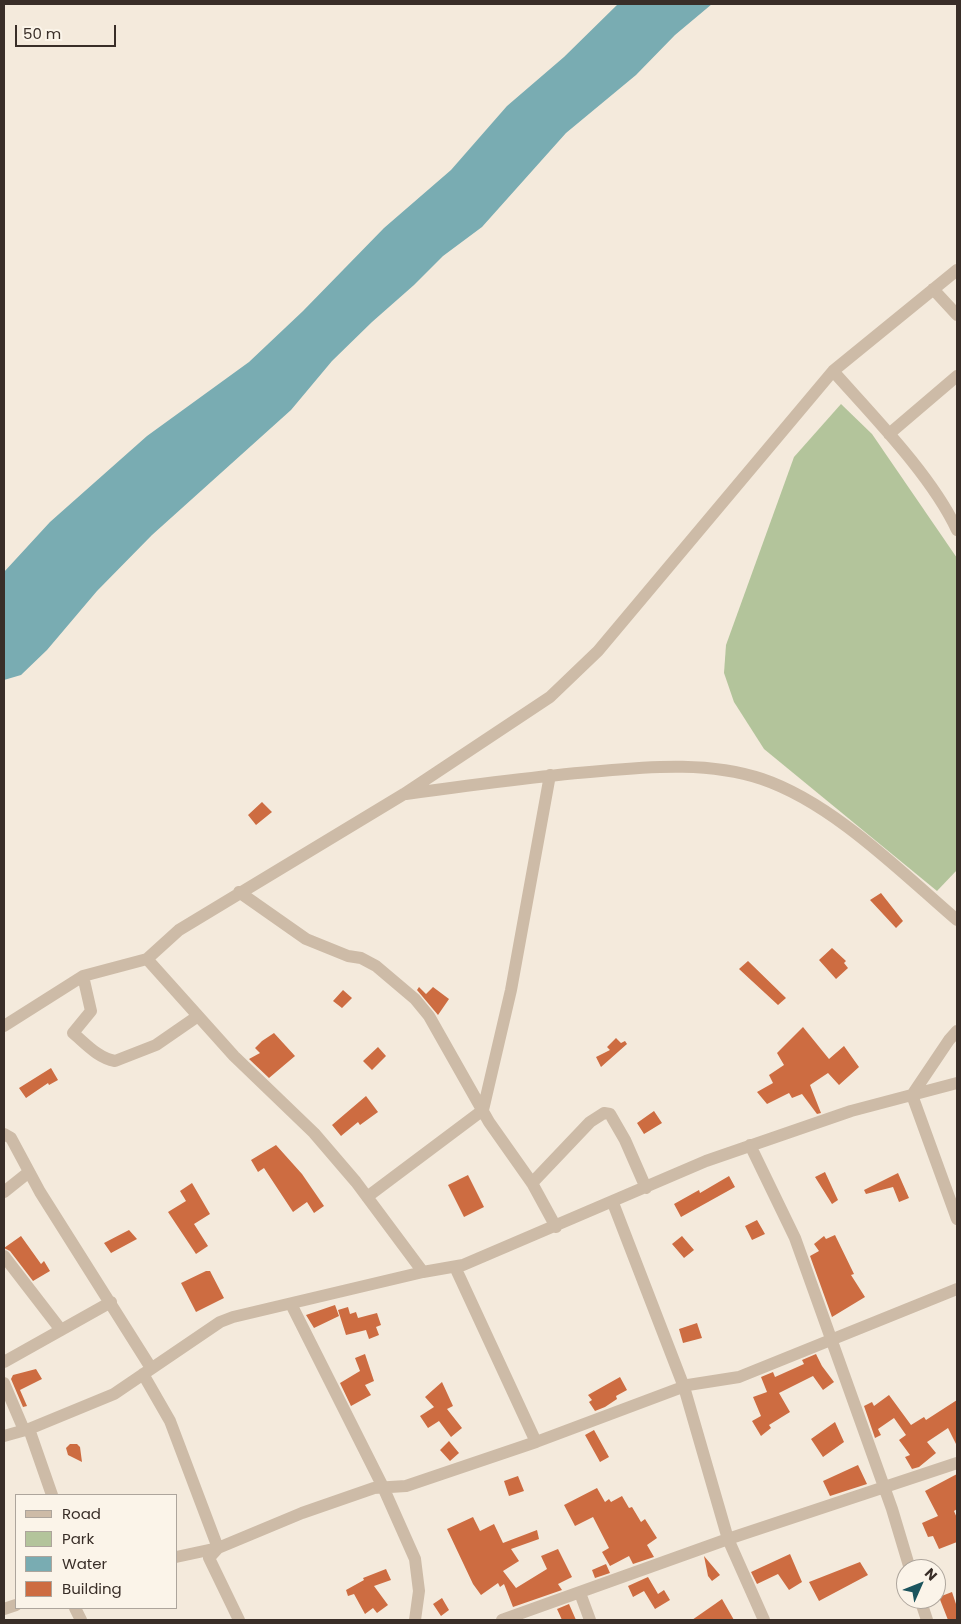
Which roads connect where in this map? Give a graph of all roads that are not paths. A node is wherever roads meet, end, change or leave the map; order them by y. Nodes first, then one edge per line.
1 (957, 270) edge
2 (933, 289) junction
3 (957, 315) edge
4 (833, 371) junction
5 (957, 376) edge
6 (889, 434) junction
7 (956, 523) edge
8 (550, 774) junction
9 (404, 794) junction
10 (239, 892) junction
11 (957, 920) edge
12 (147, 959) junction
13 (83, 976) junction
14 (198, 1016) junction
15 (4, 1026) edge
16 (957, 1031) edge
17 (957, 1083) edge
18 (912, 1096) junction
19 (483, 1110) junction
20 (4, 1134) edge
21 (750, 1145) junction
22 (29, 1172) junction
23 (532, 1183) junction
24 (646, 1188) junction
25 (4, 1192) edge
26 (367, 1197) junction
27 (612, 1203) junction
28 (957, 1219) edge
29 (556, 1226) junction
30 (4, 1256) edge
31 (455, 1267) junction
32 (423, 1272) junction
33 (957, 1290) edge
34 (111, 1302) junction
35 (291, 1304) junction
36 (61, 1330) junction
37 (832, 1339) junction
38 (4, 1362) edge
39 (147, 1371) junction
40 (4, 1383) edge
41 (684, 1387) junction
42 (27, 1430) junction
43 (4, 1436) edge
44 (536, 1442) junction
45 (957, 1463) edge
46 (383, 1487) junction
47 (883, 1487) junction
48 (52, 1494) edge
49 (728, 1539) junction
50 (218, 1548) junction
51 (178, 1557) edge
52 (907, 1559) edge
53 (580, 1594) junction
54 (239, 1620) edge
55 (415, 1620) edge
56 (502, 1620) edge
57 (590, 1620) edge
58 (764, 1620) edge

1 - 2 street
2 - 3 street
2 - 4 street
4 - 6 street
4 - 9 street
5 - 6 street
6 - 7 street
8 - 9 street
8 - 11 street
8 - 19 street
9 - 10 street
10 - 12 street
10 - 19 street
12 - 13 street
12 - 14 street
13 - 14 street
13 - 15 street
14 - 26 street
16 - 18 street
17 - 18 street
18 - 21 street
18 - 28 street
19 - 23 street
19 - 26 street
20 - 22 street
21 - 24 street
21 - 37 street
22 - 25 street
22 - 34 street
23 - 24 street
23 - 29 street
24 - 27 street
26 - 32 street
27 - 29 street
27 - 41 street
29 - 31 street
30 - 36 street
31 - 32 street
31 - 44 street
32 - 35 street
33 - 37 street
34 - 36 street
34 - 39 street
35 - 39 street
35 - 46 street
36 - 38 street
37 - 41 street
37 - 47 street
39 - 42 street
39 - 50 street
40 - 42 street
41 - 44 street
41 - 49 street
42 - 43 street
42 - 48 street
44 - 46 street
45 - 47 street
46 - 50 street
46 - 55 street
47 - 49 street
47 - 52 street
49 - 53 street
49 - 58 street
50 - 51 street
50 - 54 street
53 - 56 street
53 - 57 street

